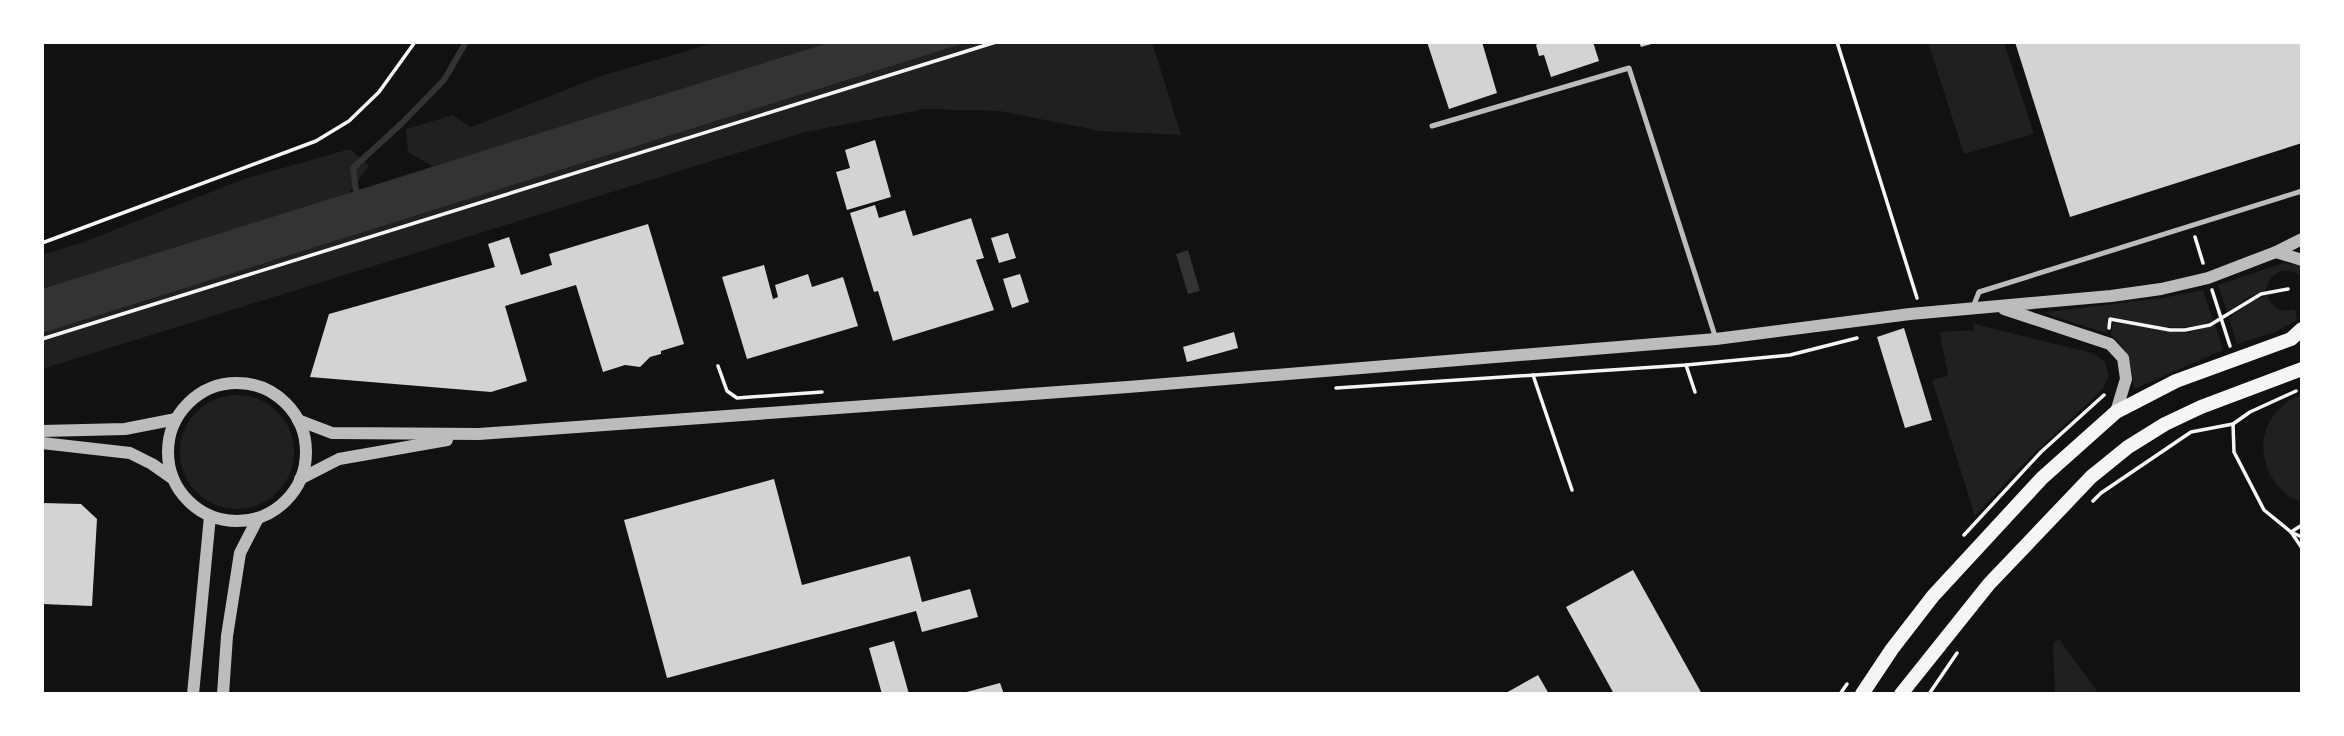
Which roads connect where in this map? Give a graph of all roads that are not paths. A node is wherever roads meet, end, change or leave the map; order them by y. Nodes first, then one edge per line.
1 (1432, 126) dead end
2 (2302, 191) edge
3 (2302, 239) edge
4 (2276, 253) junction
5 (2302, 260) edge
6 (1997, 307) junction
7 (1973, 308) junction
8 (2302, 329) edge
9 (1716, 339) junction
10 (2302, 369) edge
11 (2116, 412) junction
12 (176, 419) junction
13 (298, 420) junction
14 (42, 431) edge
15 (480, 434) junction
16 (42, 443) edge
17 (172, 478) junction
18 (300, 479) junction
19 (210, 516) junction
20 (258, 518) junction
21 (192, 694) edge
22 (223, 694) edge
23 (1861, 694) edge
24 (1902, 694) edge

1 - 9 lane
2 - 7 lane
3 - 4 street
4 - 5 street
4 - 6 street
6 - 7 street
6 - 11 street
7 - 9 street
8 - 11 main road
9 - 15 street
10 - 24 main road
11 - 23 main road
12 - 13 street
12 - 14 street
12 - 17 street
13 - 15 street
13 - 18 street
15 - 18 street
16 - 17 street
17 - 19 street
18 - 20 street
19 - 20 street
19 - 21 street
20 - 22 street

